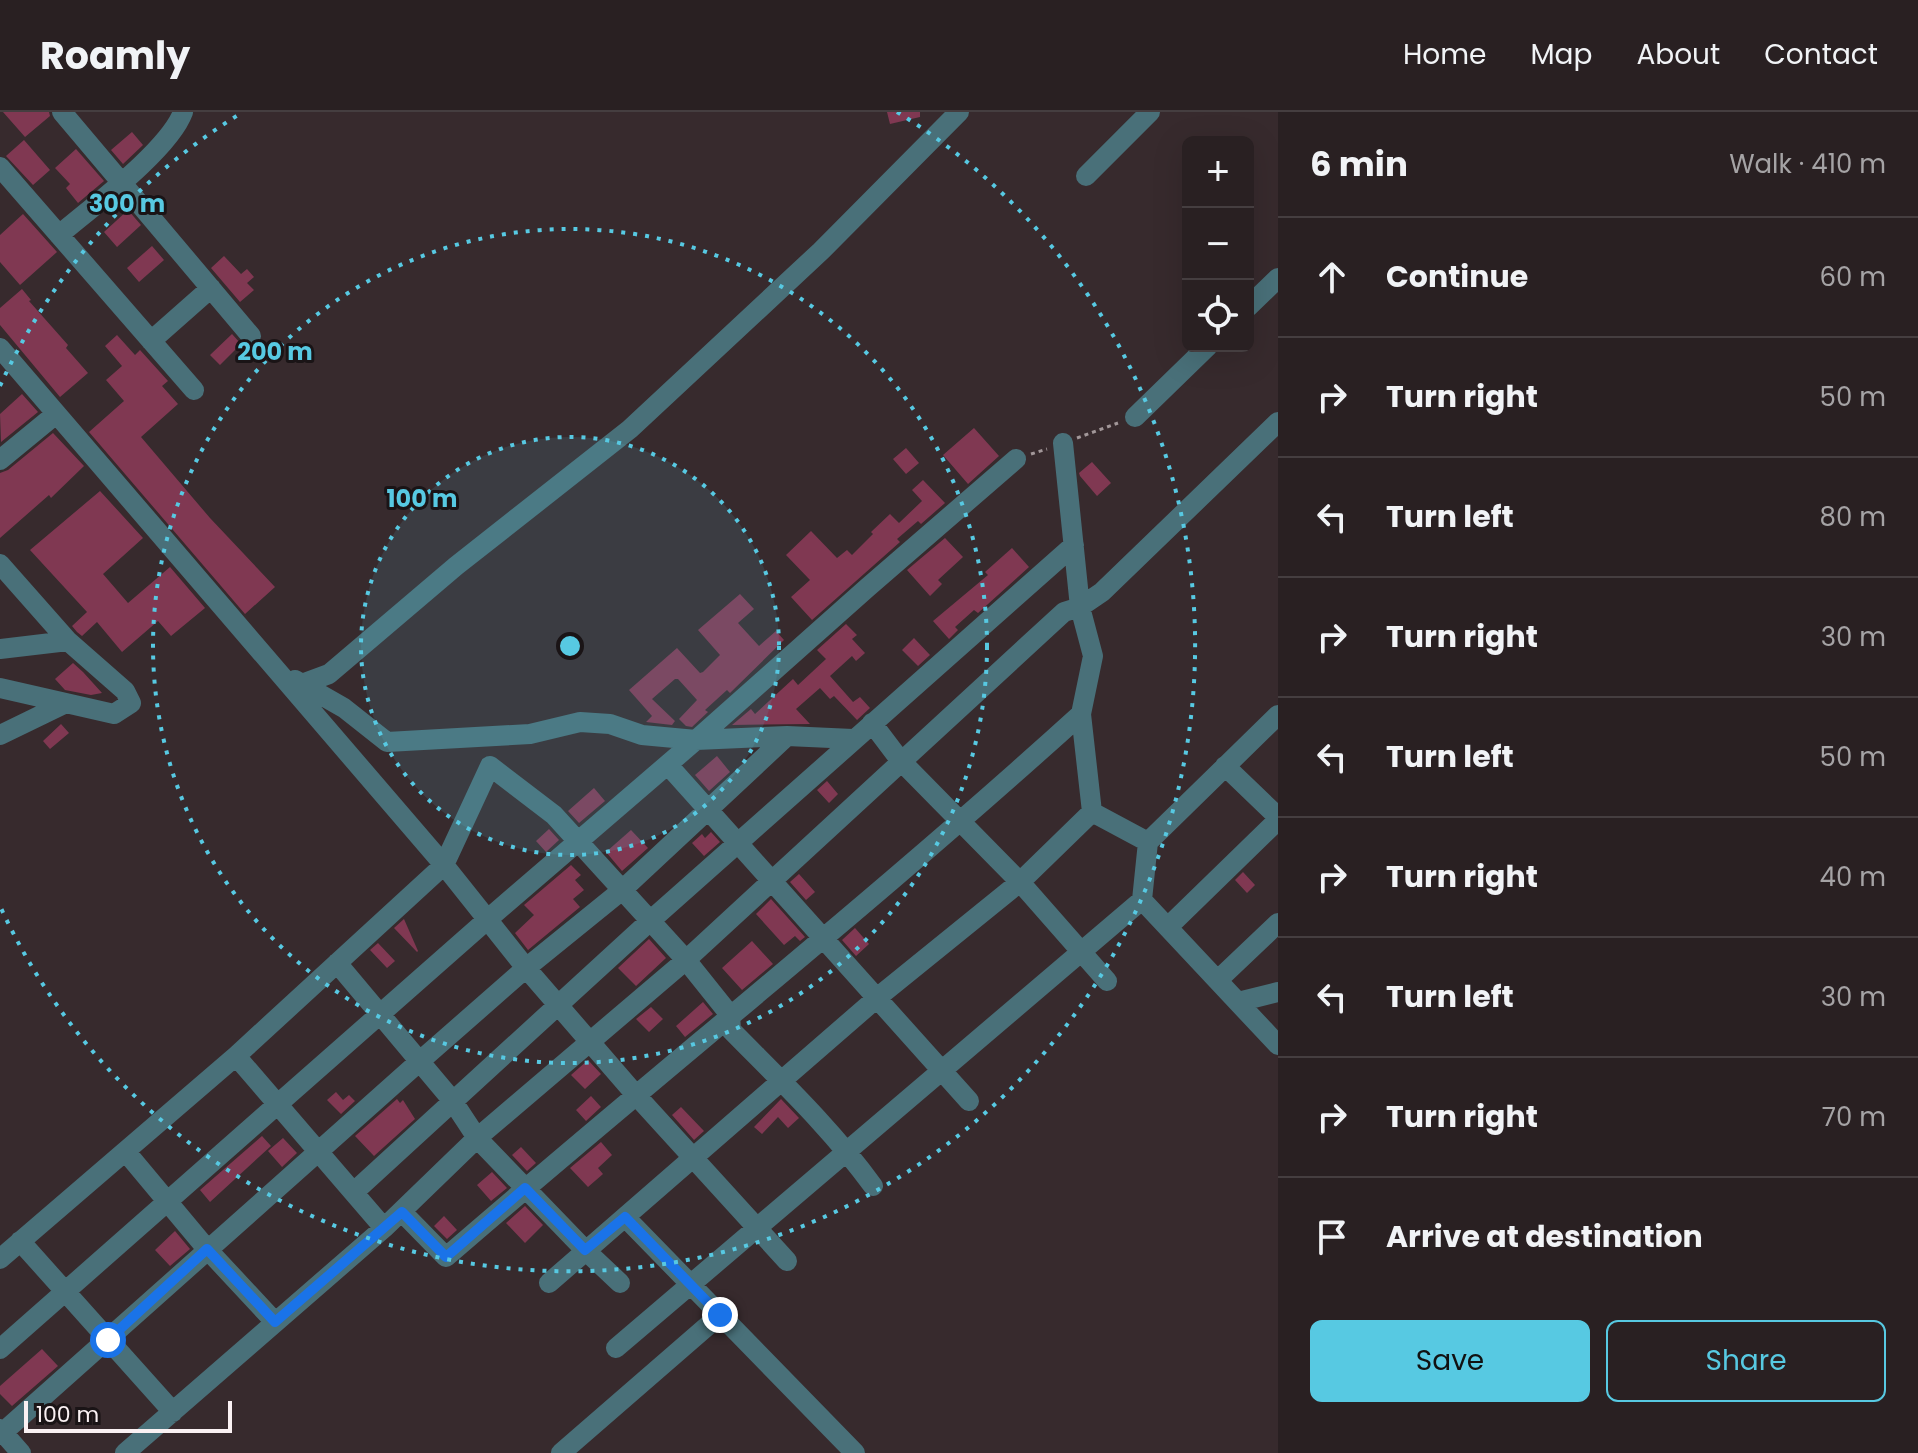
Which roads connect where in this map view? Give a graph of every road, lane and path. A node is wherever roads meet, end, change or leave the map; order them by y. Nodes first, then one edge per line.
1 (62, 112) edge
2 (183, 112) edge
3 (959, 112) edge
4 (1150, 112) edge
5 (0, 167) edge
6 (1086, 176) dead end
7 (122, 183) junction
8 (59, 235) junction
9 (1278, 278) edge
10 (211, 288) junction
11 (1254, 301) edge
12 (251, 336) dead end
13 (151, 341) junction
14 (0, 348) edge
15 (1202, 352) edge
16 (194, 390) dead end
17 (56, 414) junction
18 (1135, 417) dead end
19 (1278, 422) edge
20 (1063, 443) dead end
21 (1016, 459) dead end
22 (0, 460) edge
23 (1074, 545) junction
24 (0, 564) edge
25 (1080, 607) junction
26 (68, 641) junction
27 (0, 649) edge
28 (278, 670) junction
29 (302, 684) junction
30 (0, 688) edge
31 (66, 703) junction
32 (1081, 714) junction
33 (1278, 715) edge
34 (872, 723) junction
35 (0, 735) edge
36 (787, 736) junction
37 (853, 739) junction
38 (696, 740) junction
39 (900, 760) junction
40 (668, 765) junction
41 (1225, 766) junction
42 (710, 810) junction
43 (1092, 812) junction
44 (1278, 819) edge
45 (961, 823) junction
46 (576, 841) junction
47 (1148, 842) junction
48 (738, 843) junction
49 (444, 865) junction
50 (771, 880) junction
51 (1020, 882) junction
52 (621, 891) junction
53 (1142, 900) junction
54 (488, 919) junction
55 (650, 921) junction
56 (1278, 923) edge
57 (1168, 927) junction
58 (823, 937) junction
59 (1081, 952) junction
60 (686, 960) junction
61 (337, 963) junction
62 (526, 968) junction
63 (1218, 980) junction
64 (1107, 981) dead end
65 (1278, 992) edge
66 (878, 997) junction
67 (1238, 1002) junction
68 (558, 1005) junction
69 (382, 1014) junction
70 (730, 1015) junction
71 (590, 1042) junction
72 (1278, 1045) edge
73 (236, 1056) junction
74 (420, 1061) junction
75 (942, 1071) junction
76 (783, 1081) junction
77 (635, 1094) junction
78 (452, 1100) junction
79 (969, 1101) dead end
80 (278, 1105) junction
81 (477, 1138) junction
82 (847, 1151) junction
83 (126, 1152) junction
84 (319, 1152) junction
85 (693, 1160) junction
86 (873, 1186) dead end
87 (525, 1188) junction
88 (354, 1192) junction
89 (168, 1202) junction
90 (402, 1212) junction
91 (625, 1217) junction
92 (758, 1227) junction
93 (384, 1228) junction
94 (20, 1241) junction
95 (207, 1249) junction
96 (585, 1250) junction
97 (0, 1259) edge
98 (787, 1261) dead end
99 (549, 1283) dead end
100 (620, 1283) dead end
101 (690, 1285) junction
102 (65, 1291) junction
103 (720, 1315) junction
104 (275, 1322) junction
105 (108, 1340) junction
106 (616, 1348) dead end
107 (0, 1349) edge
108 (173, 1412) junction
109 (1, 1432) edge
110 (21, 1453) edge
111 (125, 1453) edge
112 (561, 1453) edge
113 (855, 1453) edge

1 - 7 street
2 - 7 street
3 - 29 street
4 - 6 street
5 - 8 street
7 - 8 street
7 - 10 street
8 - 13 street
9 - 11 street
10 - 12 street
10 - 13 street
13 - 16 street
14 - 17 street
15 - 18 street
17 - 22 street
17 - 28 street
19 - 25 street
20 - 23 street
21 - 38 street
23 - 25 street
23 - 34 street
24 - 26 street
25 - 32 street
25 - 39 street
26 - 27 street
26 - 31 street
28 - 29 street
28 - 49 street
29 - 38 street
30 - 31 street
31 - 35 street
32 - 43 street
32 - 45 street
33 - 41 street
34 - 37 street
34 - 39 street
36 - 37 street
36 - 38 street
36 - 42 street
37 - 48 street
38 - 40 street
39 - 45 street
39 - 50 street
40 - 42 street
40 - 46 street
41 - 44 street
41 - 47 street
42 - 48 street
42 - 52 street
43 - 47 street
43 - 51 street
44 - 57 street
45 - 51 street
45 - 58 street
46 - 49 street
46 - 52 street
46 - 54 street
47 - 53 street
48 - 50 street
48 - 55 street
49 - 54 street
49 - 61 street
50 - 58 street
50 - 60 street
51 - 59 street
51 - 66 street
52 - 55 street
52 - 62 street
53 - 57 street
53 - 59 street
54 - 62 street
54 - 69 street
55 - 60 street
55 - 68 street
56 - 63 street
57 - 63 street
58 - 66 street
58 - 70 street
59 - 64 street
59 - 75 street
60 - 70 street
60 - 71 street
61 - 69 street
61 - 73 street
62 - 68 street
62 - 74 street
63 - 67 street
65 - 67 street
66 - 75 street
66 - 76 street
67 - 72 street
68 - 71 street
68 - 78 street
69 - 74 street
69 - 80 street
70 - 76 street
70 - 77 street
71 - 77 street
71 - 81 street
73 - 80 street
73 - 83 street
74 - 78 street
74 - 84 street
75 - 79 street
75 - 82 street
76 - 82 street
76 - 85 street
77 - 85 street
77 - 87 street
78 - 81 street
78 - 88 street
80 - 84 street
80 - 89 street
81 - 87 street
81 - 90 street
82 - 86 street
82 - 92 street
83 - 89 street
83 - 94 street
84 - 88 street
84 - 95 street
85 - 91 street
85 - 92 street
87 - 90 street
87 - 96 street
88 - 93 street
89 - 95 street
89 - 102 street
90 - 93 street
91 - 96 street
91 - 101 street
92 - 98 street
92 - 101 street
93 - 104 street
94 - 97 street
94 - 102 street
95 - 104 street
95 - 105 street
96 - 99 street
96 - 100 street
101 - 103 street
101 - 106 street
102 - 105 street
102 - 107 street
103 - 112 street
103 - 113 street
104 - 108 street
105 - 108 street
105 - 109 street
108 - 111 street
109 - 110 street

